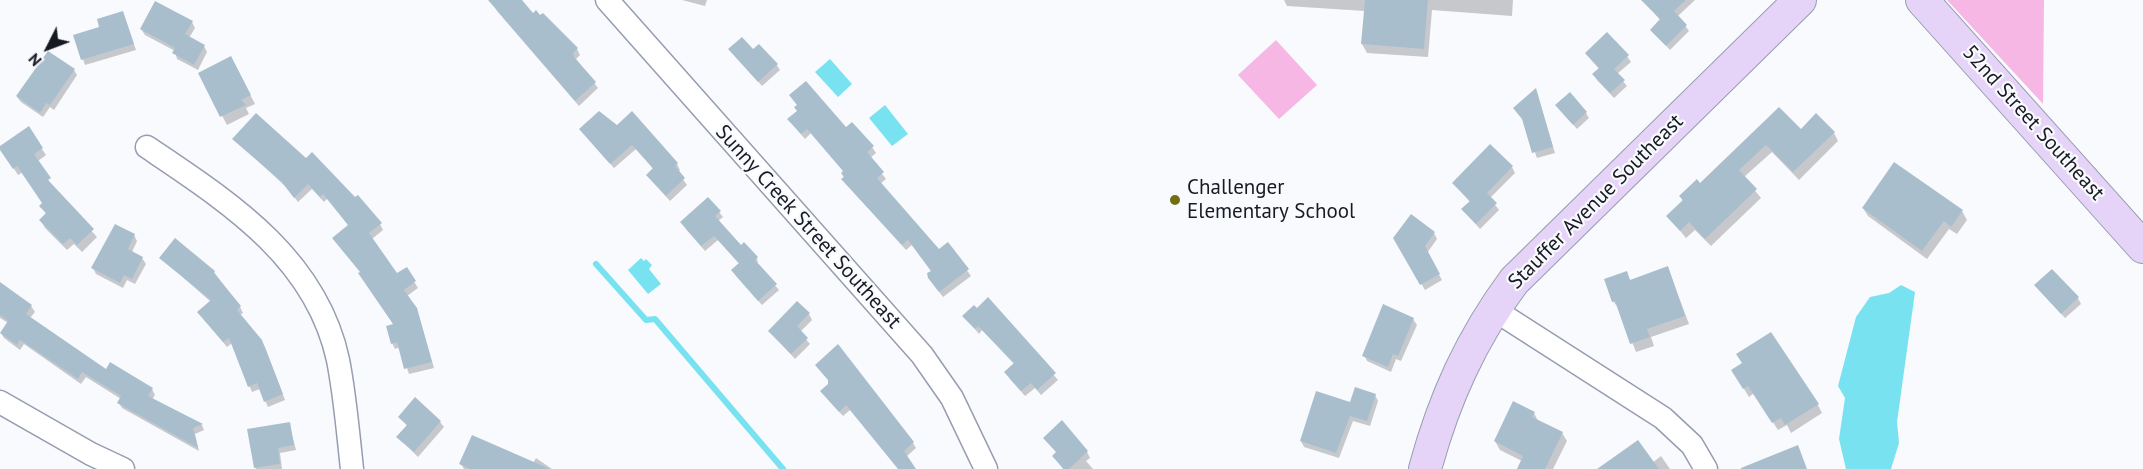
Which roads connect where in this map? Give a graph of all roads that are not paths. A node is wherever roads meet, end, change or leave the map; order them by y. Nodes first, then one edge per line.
1 (608, 0) edge
2 (1800, 0) edge
3 (1922, 0) edge
4 (147, 147) dead end
5 (2143, 247) edge
6 (1493, 309) junction
7 (0, 402) edge
8 (123, 469) edge
9 (352, 469) edge
10 (986, 469) edge
11 (1425, 469) edge
12 (1706, 469) edge

1 - 10 street, Sunny Creek Street Southeast
2 - 6 street, Stauffer Avenue Southeast
3 - 5 street, 52nd Street Southeast
4 - 9 street
6 - 11 street, Stauffer Avenue Southeast
6 - 12 street
7 - 8 street

